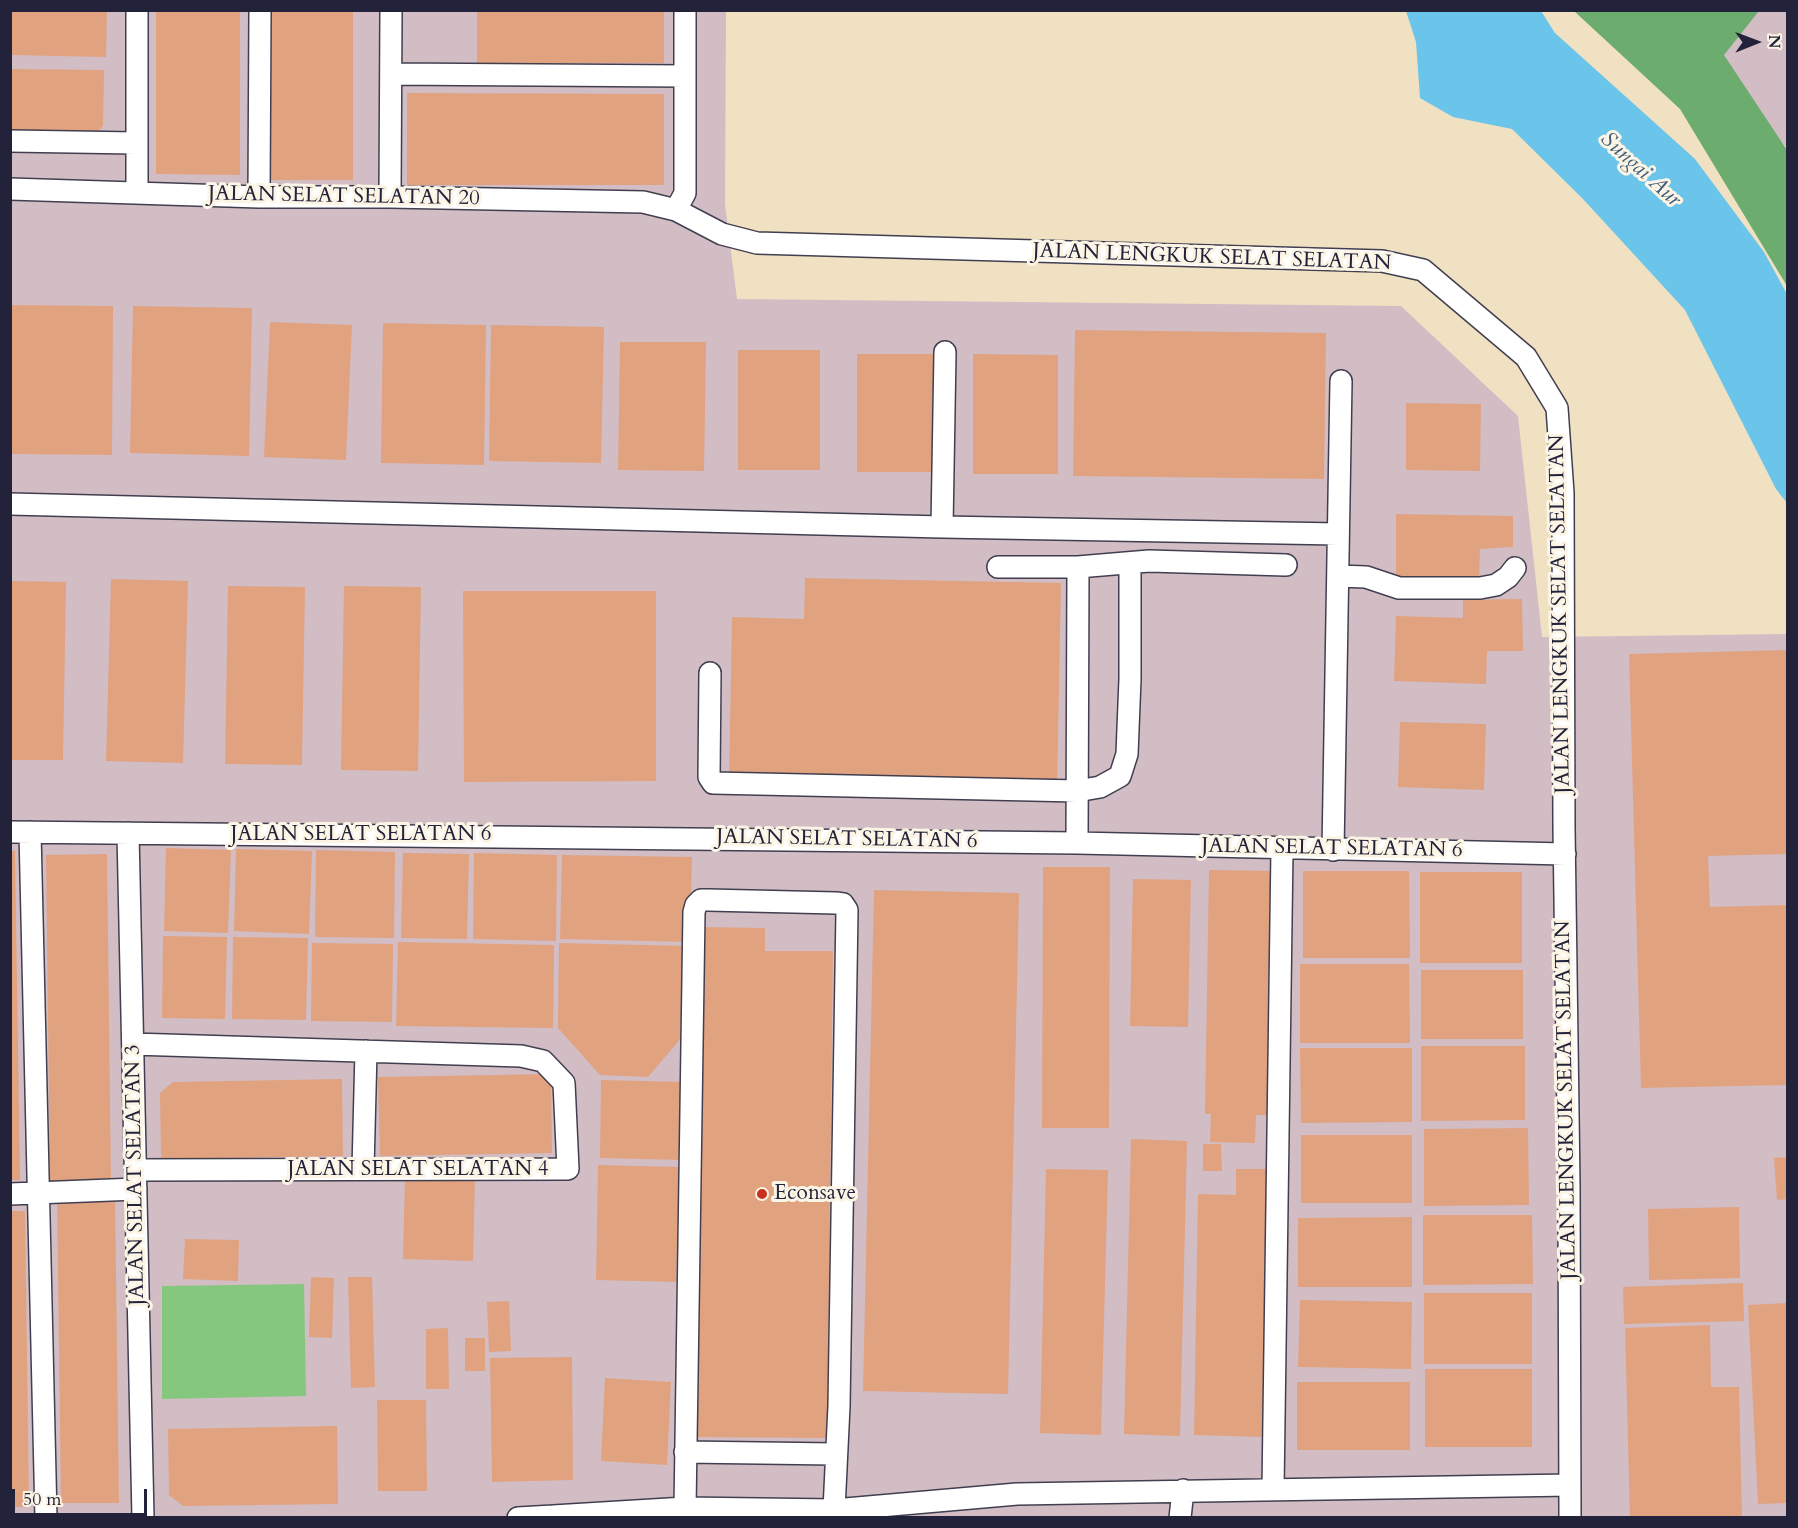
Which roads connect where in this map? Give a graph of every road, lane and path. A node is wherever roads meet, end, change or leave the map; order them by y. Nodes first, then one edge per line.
1 (137, 10) edge
2 (260, 10) edge
3 (391, 10) edge
4 (685, 10) edge
5 (391, 74) junction
6 (685, 76) junction
7 (10, 141) edge
8 (135, 143) junction
9 (10, 189) edge
10 (137, 192) junction
11 (259, 197) junction
12 (390, 197) junction
13 (676, 210) junction
14 (945, 352) dead end
15 (1341, 381) dead end
16 (10, 504) edge
17 (942, 527) junction
18 (1338, 534) junction
19 (1130, 562) junction
20 (1286, 566) dead end
21 (998, 567) dead end
22 (1078, 567) junction
23 (1515, 568) dead end
24 (1338, 576) junction
25 (710, 673) dead end
26 (1077, 791) junction
27 (1564, 828) junction
28 (20, 832) edge
29 (128, 833) junction
30 (1077, 843) junction
31 (1282, 849) junction
32 (1333, 850) junction
33 (1527, 854) junction
34 (1565, 854) junction
35 (1565, 889) junction
36 (133, 1044) junction
37 (366, 1051) junction
38 (363, 1169) junction
39 (136, 1180) junction
40 (39, 1193) junction
41 (10, 1194) edge
42 (685, 1452) junction
43 (835, 1454) junction
44 (1570, 1485) junction
45 (1273, 1489) junction
46 (1183, 1491) junction
47 (685, 1508) junction
48 (834, 1510) junction
49 (553, 1517) edge
50 (46, 1518) edge
51 (143, 1518) edge
52 (518, 1518) edge
53 (1180, 1518) edge
54 (1570, 1518) edge

1 - 8 street
2 - 11 street
3 - 5 street
4 - 6 street
5 - 6 street
5 - 12 street
6 - 13 street
7 - 8 street
8 - 10 street
9 - 10 street, JALAN SELAT SELATAN 20
10 - 11 street, JALAN SELAT SELATAN 20
11 - 12 street, JALAN SELAT SELATAN 20
12 - 13 street, JALAN SELAT SELATAN 20
13 - 27 street, JALAN LENGKUK SELAT SELATAN
14 - 17 street
15 - 18 street
16 - 17 street
17 - 18 street
18 - 24 street
19 - 20 street
19 - 22 street
19 - 26 street
21 - 22 street
22 - 26 street
23 - 24 street
24 - 32 street
25 - 26 street
26 - 30 street
27 - 33 street
27 - 34 street, JALAN LENGKUK SELAT SELATAN
28 - 29 street, JALAN SELAT SELATAN 6
28 - 40 street
29 - 30 street, JALAN SELAT SELATAN 6
29 - 36 street, JALAN SELAT SELATAN 3
30 - 31 street, JALAN SELAT SELATAN 6
31 - 32 street, JALAN SELAT SELATAN 6
31 - 45 street
32 - 33 street, JALAN SELAT SELATAN 6
33 - 34 street, JALAN SELAT SELATAN 6
33 - 35 street
34 - 35 street, JALAN LENGKUK SELAT SELATAN
35 - 44 street, JALAN LENGKUK SELAT SELATAN
36 - 37 street, JALAN SELAT SELATAN 4
36 - 39 street, JALAN SELAT SELATAN 3
37 - 38 street
37 - 38 street, JALAN SELAT SELATAN 4
38 - 39 street, JALAN SELAT SELATAN 4
39 - 40 street, JALAN SELAT SELATAN 4
39 - 51 street, JALAN SELAT SELATAN 3
40 - 41 street, JALAN SELAT SELATAN 4
40 - 50 street
42 - 43 street
42 - 43 street
42 - 47 street
43 - 48 street
44 - 45 street
44 - 54 street, JALAN LENGKUK SELAT SELATAN
45 - 46 street
46 - 48 street
46 - 53 street
47 - 48 street
47 - 49 street
49 - 52 street

